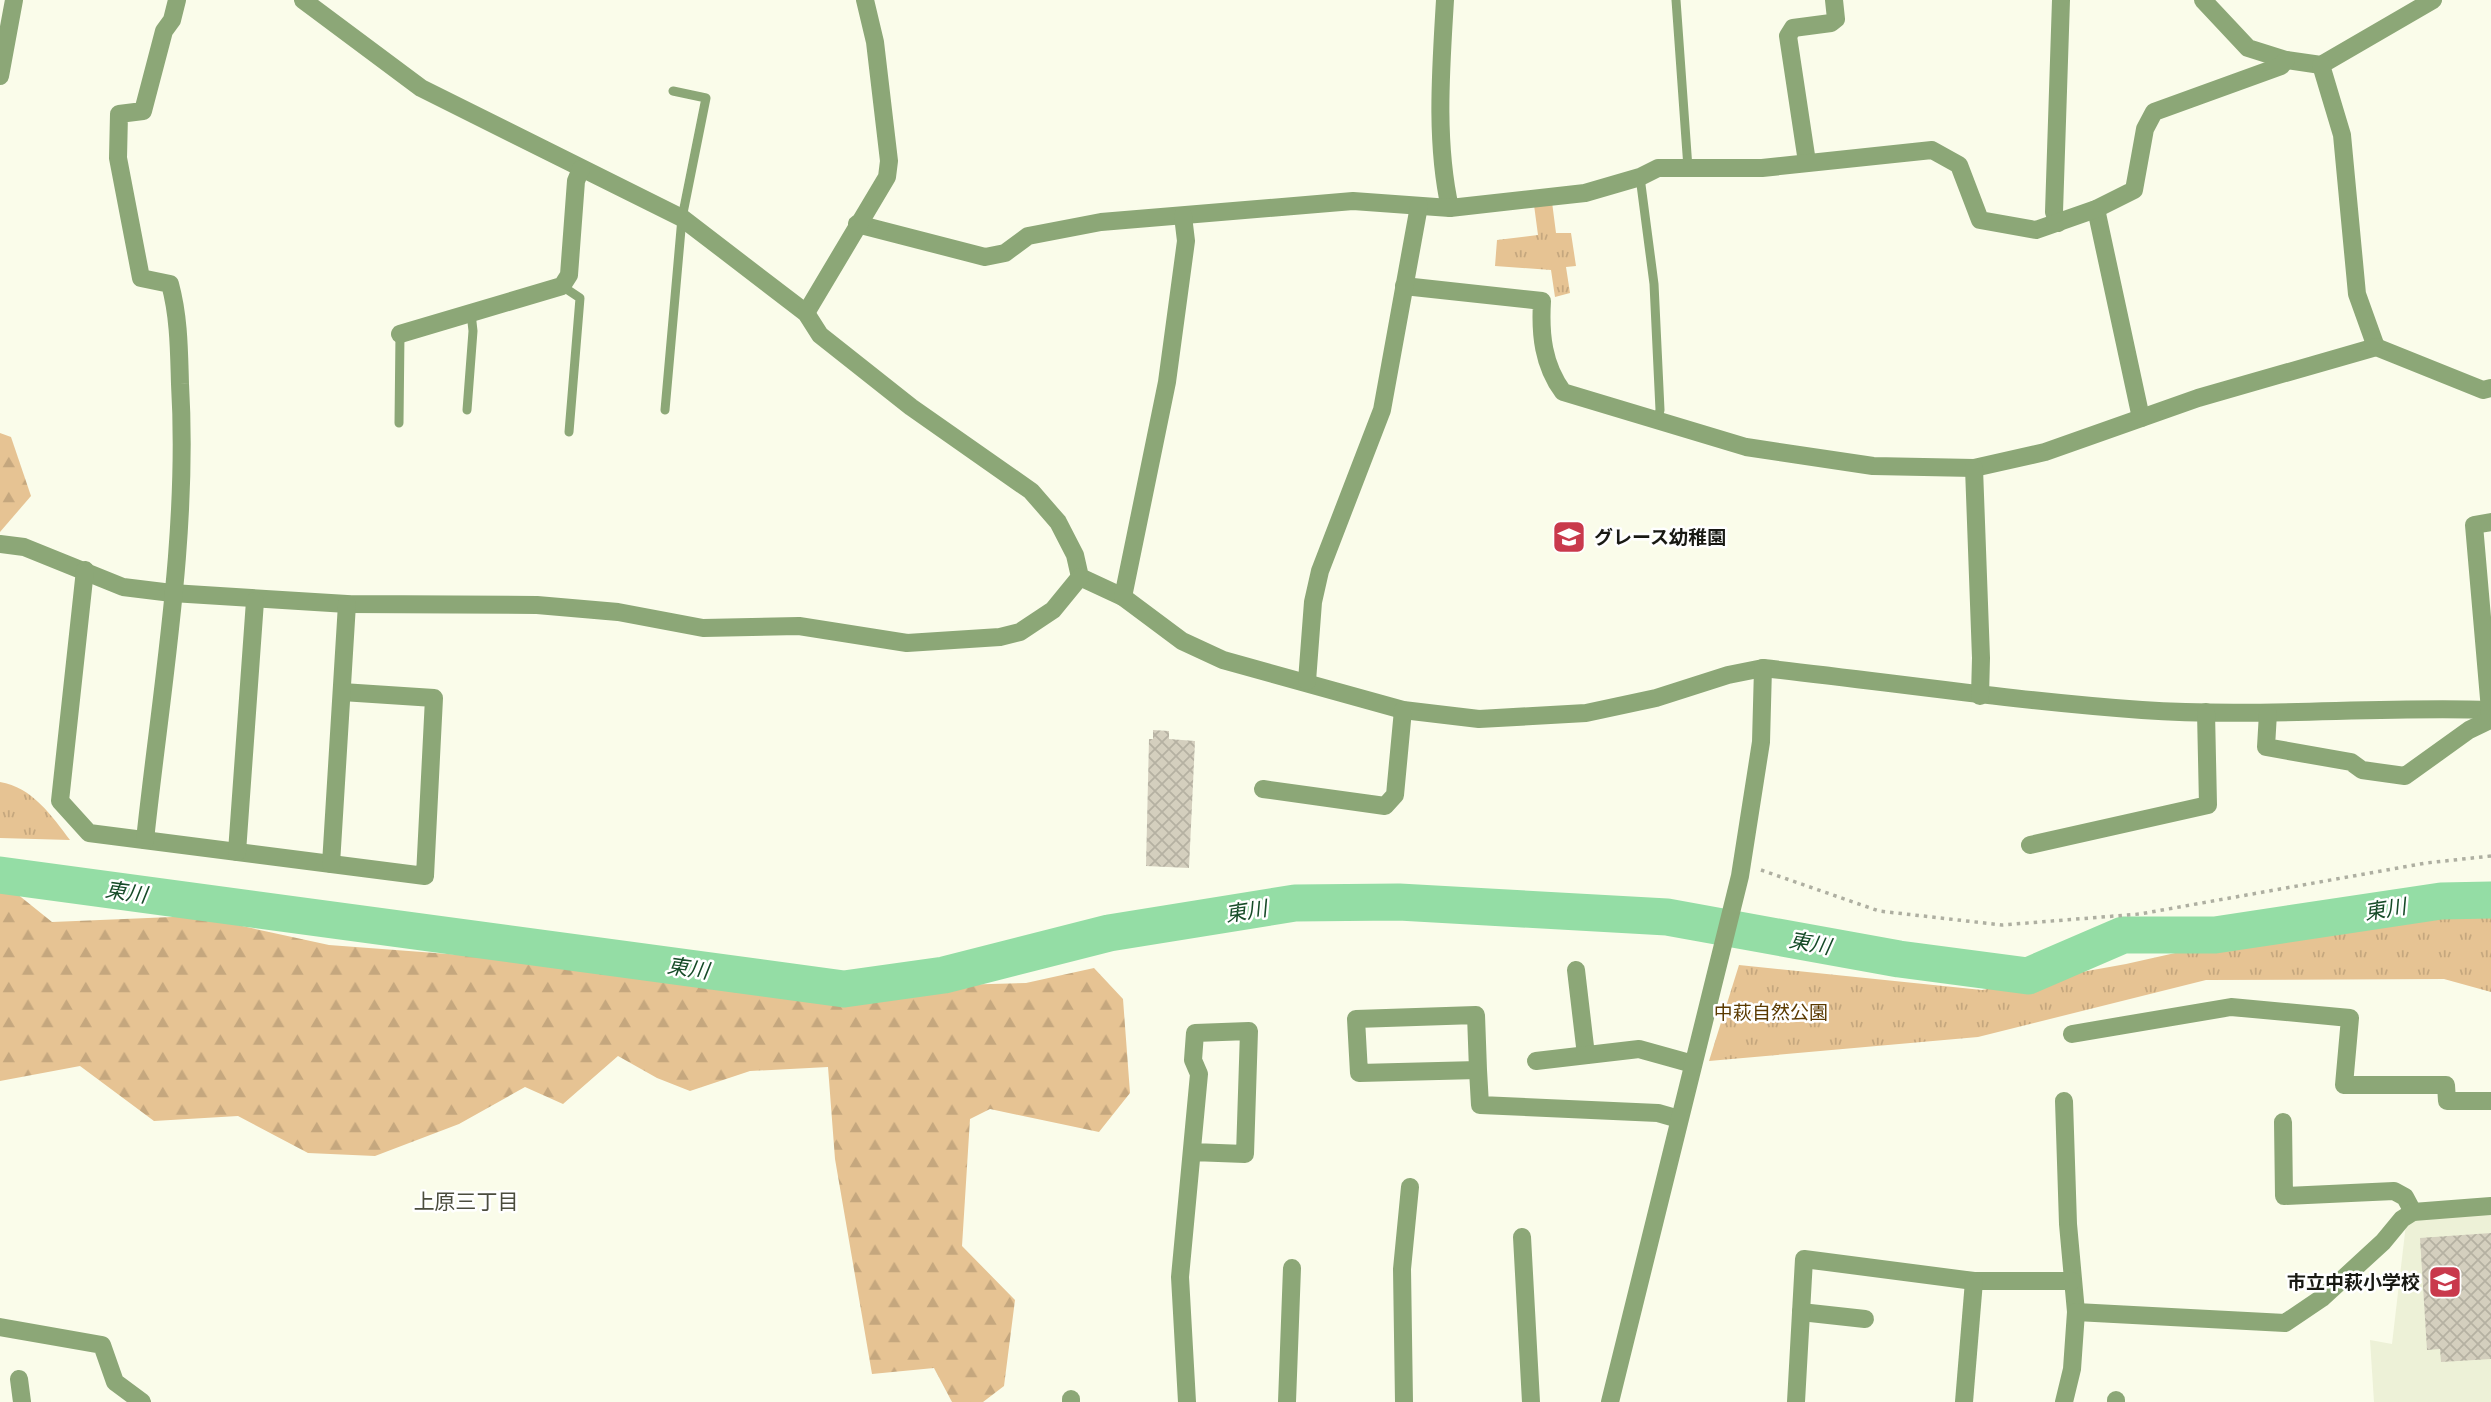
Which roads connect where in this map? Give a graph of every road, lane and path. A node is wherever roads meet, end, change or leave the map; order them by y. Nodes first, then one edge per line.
1 (14, 0) edge
2 (177, 0) edge
3 (303, 0) edge
4 (865, 0) edge
5 (1446, 0) edge
6 (1676, 0) edge
7 (1834, 0) edge
8 (2061, 0) edge
9 (2203, 0) edge
10 (2433, 0) edge
11 (2286, 60) junction
12 (2321, 65) junction
13 (0, 76) edge
14 (673, 91) dead end
15 (1807, 162) junction
16 (1688, 168) junction
17 (581, 169) junction
18 (1640, 177) junction
19 (1419, 206) junction
20 (1450, 208) junction
21 (2096, 209) junction
22 (1183, 216) junction
23 (682, 218) junction
24 (2058, 223) junction
25 (857, 224) junction
26 (562, 286) junction
27 (1404, 286) junction
28 (471, 313) junction
29 (806, 313) junction
30 (400, 334) joint
31 (2376, 347) junction
32 (2491, 388) edge
33 (467, 410) dead end
34 (665, 410) dead end
35 (2141, 418) junction
36 (1657, 422) junction
37 (398, 423) dead end
38 (569, 432) dead end
39 (1973, 468) junction
40 (2491, 522) edge
41 (0, 544) edge
42 (85, 570) junction
43 (1080, 577) junction
44 (172, 593) junction
45 (1123, 597) junction
46 (255, 601) junction
47 (347, 604) junction
48 (1763, 668) junction
49 (1307, 681) junction
50 (342, 692) junction
51 (1980, 696) junction
52 (1403, 710) junction
53 (2491, 710) edge
54 (2206, 712) junction
55 (2268, 713) junction
56 (1263, 789) dead end
57 (145, 840) junction
58 (2030, 845) dead end
59 (237, 852) junction
60 (2491, 856) edge
61 (331, 864) junction
62 (1740, 869) junction
63 (1576, 970) dead end
64 (2072, 1034) dead end
65 (1586, 1055) junction
66 (1536, 1061) dead end
67 (1693, 1064) junction
68 (1478, 1070) junction
69 (2064, 1101) dead end
70 (2491, 1101) edge
71 (1679, 1119) junction
72 (2283, 1122) dead end
73 (1192, 1152) junction
74 (1410, 1187) dead end
75 (2491, 1206) edge
76 (2413, 1212) junction
77 (1521, 1237) dead end
78 (1292, 1268) dead end
79 (1974, 1281) junction
80 (2071, 1281) junction
81 (1801, 1312) junction
82 (2076, 1312) junction
83 (1865, 1319) dead end
84 (0, 1327) edge
85 (19, 1379) dead end
86 (22, 1402) edge
87 (142, 1402) edge
88 (1187, 1402) edge
89 (1287, 1402) edge
90 (1404, 1402) edge
91 (1531, 1402) edge
92 (1610, 1402) edge
93 (1796, 1402) edge
94 (1965, 1402) edge
95 (2064, 1402) edge

1 - 13 street
2 - 44 street
3 - 17 street
4 - 25 street
5 - 20 street
6 - 16 lane
7 - 15 street
8 - 24 street
9 - 11 street
10 - 12 street
11 - 12 street
11 - 21 street
12 - 31 street
14 - 23 lane
15 - 16 street
15 - 24 street
16 - 18 street
17 - 23 street
17 - 26 street
18 - 20 street
18 - 36 lane
19 - 20 street
19 - 22 street
19 - 27 street
21 - 24 street
21 - 35 street
22 - 25 street
22 - 45 street
23 - 29 street
23 - 34 lane
25 - 29 street
26 - 28 street
26 - 38 lane
27 - 36 street
27 - 49 street
28 - 30 street
28 - 33 lane
29 - 43 street
30 - 37 lane
31 - 32 street
31 - 35 street
35 - 39 street
36 - 39 street
39 - 51 street
40 - 53 street
41 - 42 street
42 - 44 street
42 - 57 street
43 - 45 street
43 - 47 street
44 - 46 street
44 - 57 street
45 - 49 street
46 - 47 street
46 - 59 street
47 - 50 street
48 - 51 street
48 - 52 street
48 - 62 street
49 - 52 street
50 - 61 street
50 - 61 street
51 - 54 street
52 - 56 street
53 - 55 street
53 - 55 street
54 - 55 street
54 - 58 street
57 - 59 street
59 - 61 street
60 - 62 path
62 - 67 street
63 - 65 street
64 - 70 street
65 - 66 street
65 - 67 street
67 - 71 street
68 - 68 street
68 - 71 street
69 - 80 street
71 - 92 street
72 - 76 street
73 - 73 street
73 - 88 street
74 - 90 street
75 - 76 street
76 - 82 street
77 - 91 street
78 - 89 street
79 - 80 street
79 - 81 street
79 - 94 street
80 - 82 street
81 - 83 street
81 - 93 street
82 - 95 street
84 - 87 street
85 - 86 street

